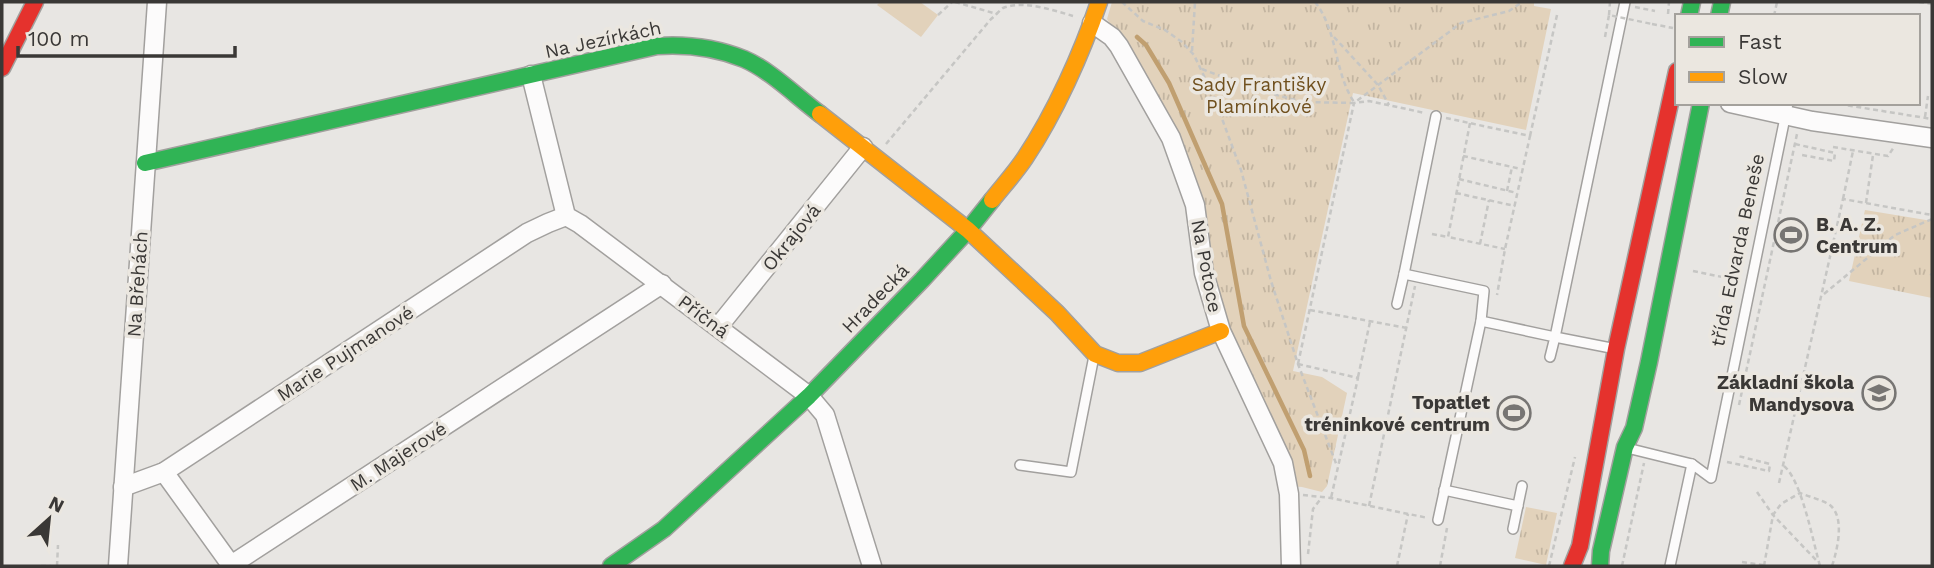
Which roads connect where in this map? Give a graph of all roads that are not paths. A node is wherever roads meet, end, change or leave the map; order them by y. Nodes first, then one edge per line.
1 (35, 2) edge
2 (157, 2) edge
3 (1099, 2) edge
4 (1625, 3) edge
5 (1092, 23) junction
6 (2, 68) edge
7 (531, 75) junction
8 (1675, 80) edge
9 (1701, 105) edge
10 (1749, 105) edge
11 (1787, 109) edge
12 (1436, 116) dead end
13 (1932, 138) edge
14 (869, 152) junction
15 (145, 163) junction
16 (566, 216) junction
17 (968, 230) junction
18 (1404, 274) junction
19 (662, 284) junction
20 (1397, 304) dead end
21 (1481, 321) junction
22 (718, 327) junction
23 (1221, 331) junction
24 (1555, 337) junction
25 (1616, 349) junction
26 (1095, 354) junction
27 (1550, 357) dead end
28 (808, 396) junction
29 (1625, 447) junction
30 (1692, 464) junction
31 (1020, 465) dead end
32 (164, 472) junction
33 (1522, 486) dead end
34 (123, 487) junction
35 (1444, 490) junction
36 (1518, 506) junction
37 (1438, 520) road end
38 (1513, 530) dead end
39 (118, 566) edge
40 (611, 566) edge
41 (872, 566) edge
42 (1290, 566) edge
43 (1572, 566) edge
44 (1600, 566) edge
45 (1670, 566) edge

1 - 6 street
2 - 15 street, Na Břehách
3 - 5 street, Hradecká
4 - 24 lane
5 - 17 street, Hradecká
5 - 23 street, Na Potoce
7 - 14 street, Na Jezírkách
7 - 15 street, Na Jezírkách
7 - 16 street
8 - 25 street
9 - 29 street
10 - 11 street
11 - 13 street
11 - 30 lane, třída Edvarda Beneše
12 - 18 lane
14 - 17 street, Na Jezírkách
14 - 22 street, Okrajová
15 - 34 street, Na Břehách
16 - 19 street, Příčná
16 - 32 street, Marie Pujmanové
17 - 26 street, Na Jezírkách
17 - 28 street, Hradecká
18 - 20 lane
18 - 21 lane
19 - 22 street, Příčná
19 - 32 street, M. Majerové
21 - 24 lane
21 - 35 lane
22 - 28 street, Příčná
23 - 26 street
23 - 42 street, Na Potoce
24 - 25 lane
24 - 27 lane
25 - 43 street
26 - 31 lane
28 - 40 street, Hradecká
28 - 41 street, Příčná
29 - 30 lane, třída Edvarda Beneše
29 - 44 street
30 - 45 lane
32 - 34 street, Marie Pujmanové
33 - 36 lane
34 - 39 street, Na Břehách
35 - 36 lane
35 - 37 lane
36 - 38 lane

